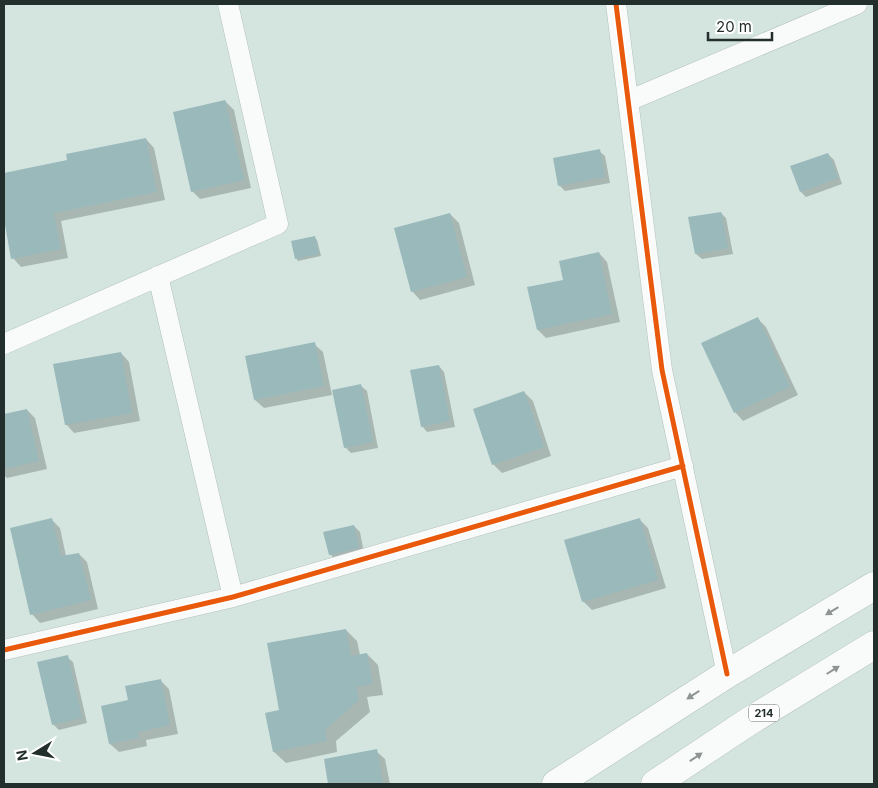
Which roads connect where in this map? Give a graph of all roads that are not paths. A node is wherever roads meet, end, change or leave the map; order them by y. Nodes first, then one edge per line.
1 (228, 4) edge
2 (616, 4) edge
3 (858, 4) edge
4 (628, 101) junction
5 (158, 276) junction
6 (4, 344) edge
7 (683, 466) junction
8 (874, 586) edge
9 (233, 597) junction
10 (874, 645) edge
11 (4, 650) edge
12 (726, 674) junction
13 (556, 784) edge
14 (655, 784) edge

1 - 5 street
2 - 4 street
3 - 4 street
4 - 7 street
5 - 6 street
5 - 9 street
7 - 9 street
7 - 12 street
8 -> 12 highway
9 - 11 street
14 -> 10 highway, 214
12 -> 13 highway

